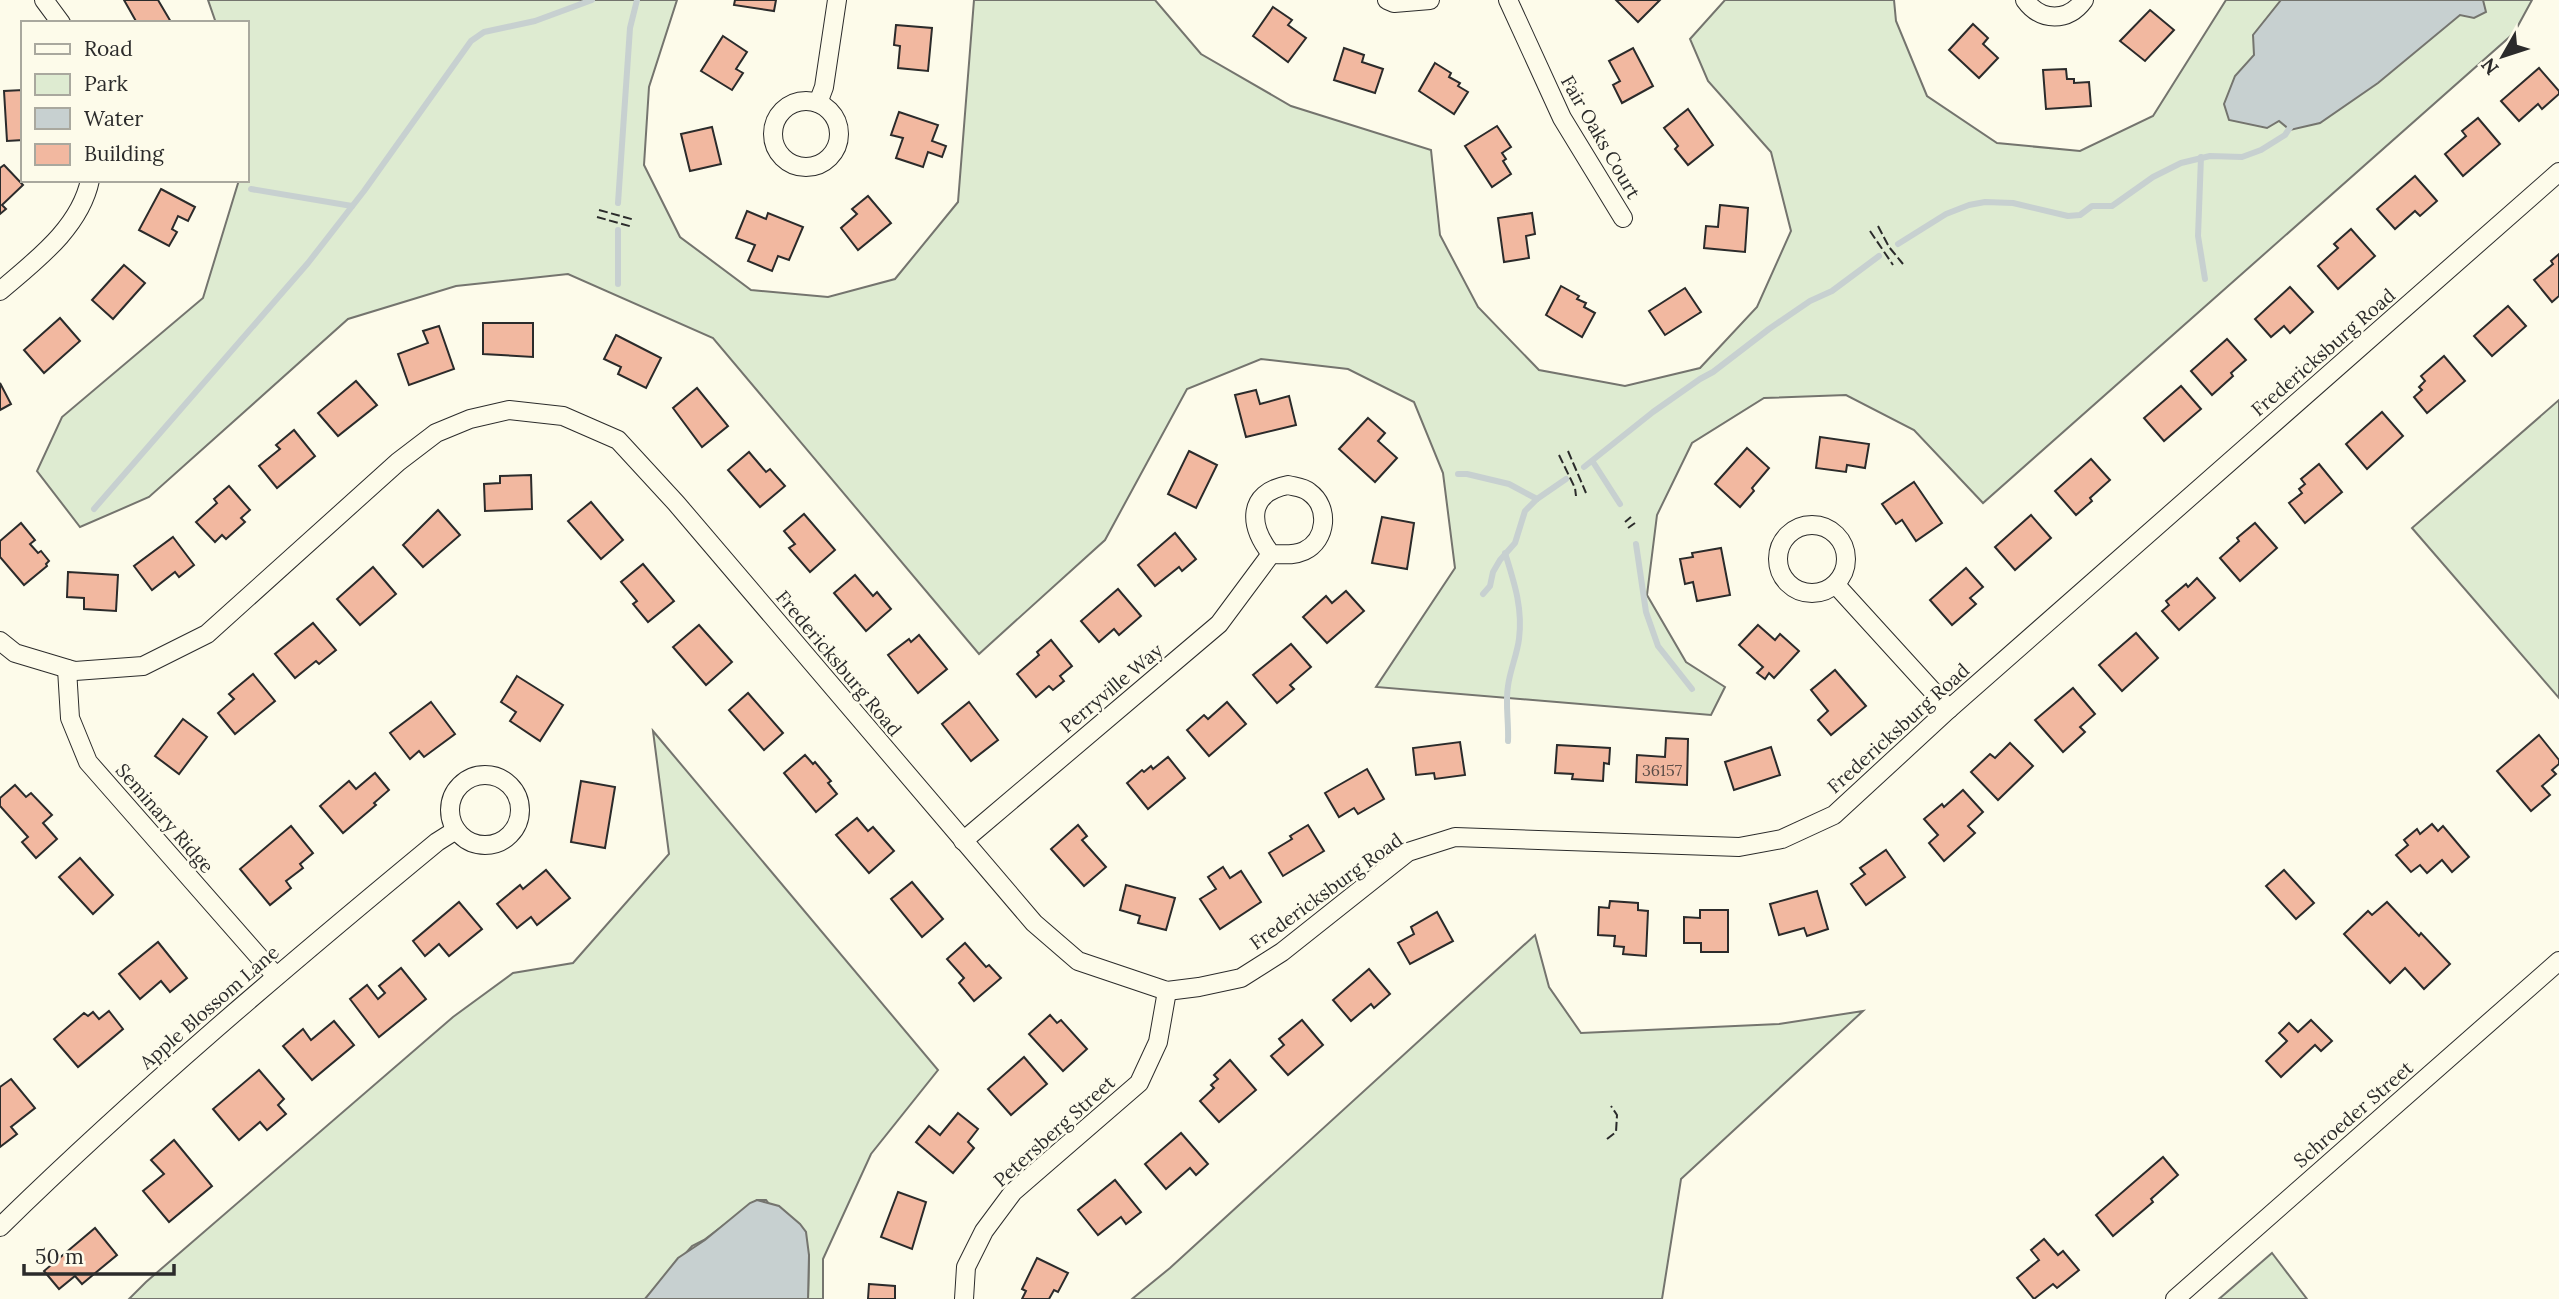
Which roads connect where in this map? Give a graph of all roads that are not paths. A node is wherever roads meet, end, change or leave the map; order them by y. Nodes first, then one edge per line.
1 (44, 0) edge
2 (837, 0) edge
3 (1387, 0) edge
4 (1430, 0) edge
5 (1508, 0) edge
6 (2025, 0) edge
7 (2084, 0) edge
8 (60, 21) edge
9 (818, 103) dead end
10 (2559, 172) edge
11 (90, 182) edge
12 (1623, 218) dead end
13 (0, 291) edge
14 (1271, 554) dead end
15 (1836, 585) dead end
16 (0, 640) edge
17 (67, 668) junction
18 (1949, 709) junction
19 (456, 830) dead end
20 (963, 841) junction
21 (2559, 961) edge
22 (275, 975) junction
23 (1167, 991) junction
24 (0, 1227) edge
25 (964, 1299) edge
26 (2175, 1299) edge

1 - 8 street
2 - 9 street
3 - 4 street
5 - 12 street, Fair Oaks Court
6 - 7 street
10 - 18 street, Fredericksburg Road
11 - 13 street
14 - 20 street, Perryville Way
15 - 18 street
16 - 17 street, Fredericksburg Road
17 - 20 street, Fredericksburg Road
17 - 22 street, Seminary Ridge
18 - 23 street, Fredericksburg Road
19 - 22 street, Apple Blossom Lane
20 - 23 street, Fredericksburg Road
21 - 26 street, Schroeder Street
22 - 24 street, Apple Blossom Lane
23 - 25 street, Petersberg Street

